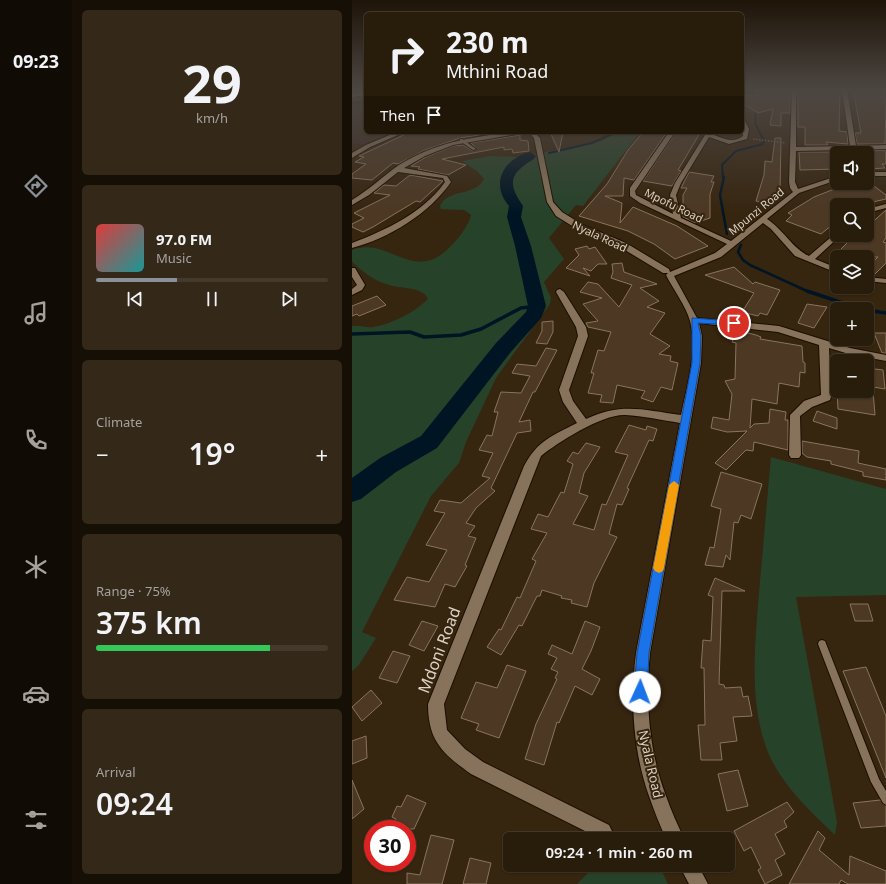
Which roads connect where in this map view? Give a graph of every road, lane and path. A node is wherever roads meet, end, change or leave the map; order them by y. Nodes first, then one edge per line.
1 (746, 130) edge
2 (793, 130) edge
3 (850, 130) edge
4 (397, 134) edge
5 (476, 134) edge
6 (534, 134) edge
7 (671, 134) edge
8 (705, 134) edge
9 (708, 134) edge
10 (752, 139) dead end
11 (461, 140) junction
12 (368, 146) junction
13 (793, 146) junction
14 (853, 146) edge
15 (352, 147) edge
16 (830, 147) edge
17 (874, 147) edge
18 (886, 147) edge
19 (474, 149) dead end
20 (352, 156) edge
21 (397, 170) junction
22 (874, 174) edge
23 (886, 174) edge
24 (830, 180) edge
25 (797, 192) junction
26 (352, 203) edge
27 (886, 206) edge
28 (874, 209) edge
29 (678, 219) junction
30 (763, 220) junction
31 (830, 240) edge
32 (732, 244) junction
33 (352, 246) edge
34 (809, 260) junction
35 (830, 268) edge
36 (352, 270) edge
37 (666, 274) junction
38 (874, 280) edge
39 (886, 282) edge
40 (352, 292) edge
41 (560, 292) dead end
42 (694, 320) junction
43 (824, 343) junction
44 (886, 358) edge
45 (686, 420) junction
46 (583, 423) junction
47 (795, 455) dead end
48 (822, 644) dead end
49 (886, 800) edge
50 (603, 831) dead end
51 (672, 832) edge
52 (692, 872) edge
53 (698, 884) edge

1 - 9 street
2 - 13 street
3 - 14 street
4 - 12 street
5 - 11 street
6 - 37 street, Nyala Road
7 - 29 street, Mpofu Road
8 - 29 street
10 - 13 path
11 - 19 lane
11 - 21 street
12 - 15 street
12 - 20 street
13 - 16 street
13 - 25 street
17 - 18 street
21 - 26 street
21 - 33 street
22 - 23 street
24 - 25 street, Mpunzi Road
25 - 30 street, Mpunzi Road
27 - 28 street
29 - 32 street, Mpofu Road
30 - 32 street, Mpunzi Road
30 - 34 street
31 - 34 street
32 - 37 street, Mpunzi Road
34 - 35 street
36 - 40 street
37 - 42 street, Nyala Road
38 - 39 street
41 - 46 street
42 - 43 street
42 - 45 street, Nyala Road
43 - 44 street
43 - 47 street
45 - 46 street, Mdoni Road
45 - 51 street, Nyala Road
46 - 50 street, Mdoni Road
48 - 49 lane
52 - 53 street

